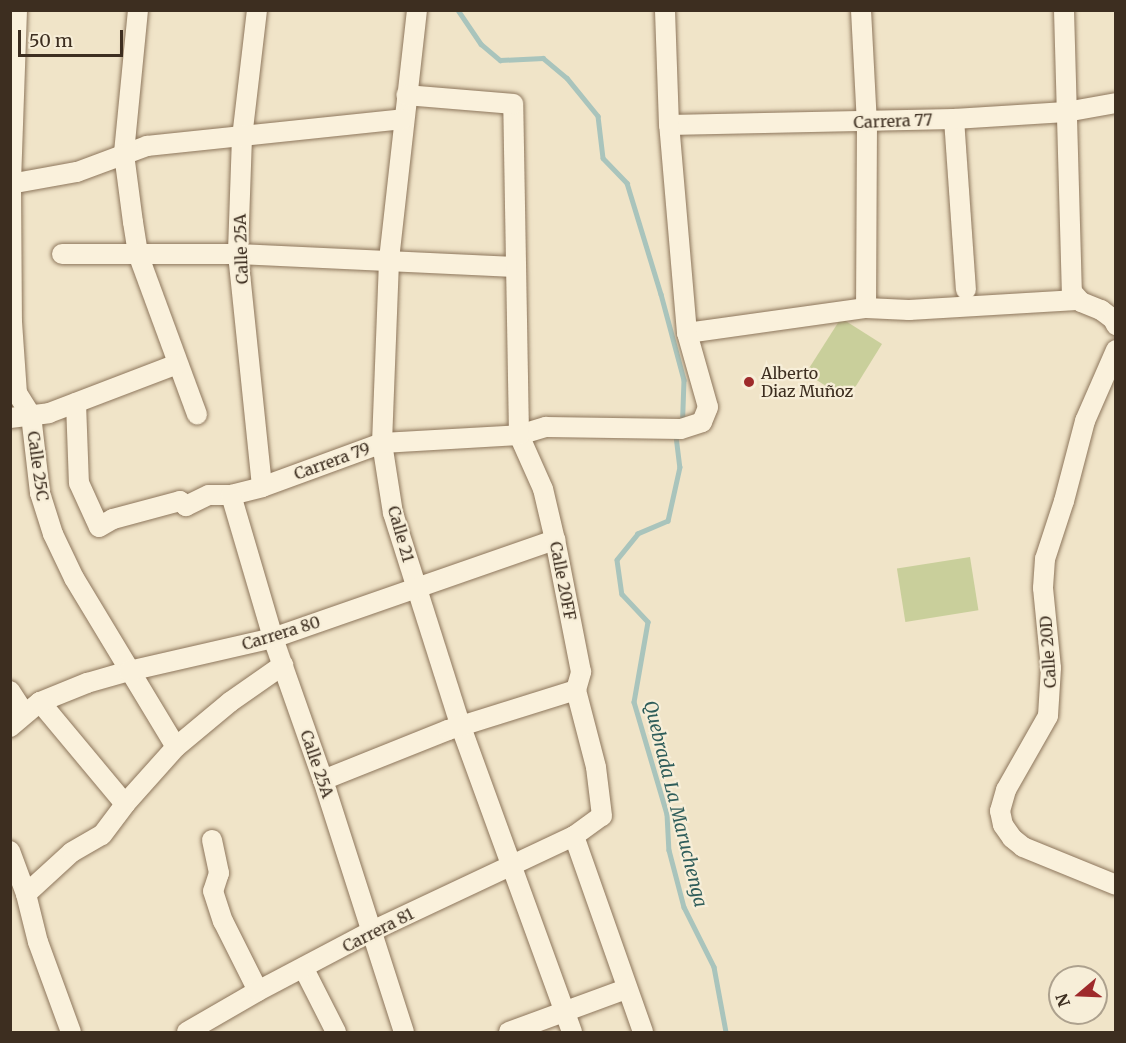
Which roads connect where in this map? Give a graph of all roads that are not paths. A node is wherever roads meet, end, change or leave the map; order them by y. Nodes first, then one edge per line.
1 (17, 10) edge
2 (138, 10) edge
3 (257, 10) edge
4 (417, 10) edge
5 (665, 10) edge
6 (861, 10) edge
7 (1064, 10) edge
8 (406, 95) junction
9 (1116, 104) edge
10 (1066, 112) junction
11 (403, 118) junction
12 (954, 119) junction
13 (867, 123) junction
14 (669, 125) junction
15 (242, 136) junction
16 (124, 154) junction
17 (11, 184) edge
18 (62, 254) dead end
19 (138, 254) junction
20 (238, 254) junction
21 (11, 255) edge
22 (389, 261) junction
23 (515, 267) junction
24 (966, 290) dead end
25 (1077, 300) junction
26 (866, 308) junction
27 (1116, 325) edge
28 (687, 333) junction
29 (1116, 350) edge
30 (177, 364) junction
31 (76, 403) junction
32 (197, 414) dead end
33 (31, 415) junction
34 (10, 418) edge
35 (519, 435) junction
36 (382, 443) junction
37 (262, 487) junction
38 (231, 495) junction
39 (555, 540) junction
40 (416, 586) junction
41 (273, 638) junction
42 (283, 665) junction
43 (129, 670) junction
44 (576, 690) junction
45 (10, 691) edge
46 (25, 714) edge
47 (461, 727) junction
48 (176, 747) junction
49 (323, 780) junction
50 (125, 804) junction
51 (573, 836) junction
52 (212, 840) dead end
53 (10, 851) edge
54 (510, 865) junction
55 (1116, 885) edge
56 (26, 894) junction
57 (372, 931) junction
58 (304, 969) junction
59 (626, 989) junction
60 (258, 991) junction
61 (563, 1011) junction
62 (72, 1032) edge
63 (187, 1032) edge
64 (336, 1032) edge
65 (404, 1032) edge
66 (509, 1032) edge
67 (572, 1032) edge
68 (643, 1032) edge

1 - 17 street, Calle 25C
2 - 16 street
3 - 15 street, Calle 25A
4 - 8 street, Calle 21
5 - 14 street
6 - 13 street
7 - 10 street
8 - 11 street, Calle 21
8 - 23 street, Calle 20FF
9 - 10 street, Carrera 77
10 - 12 street, Carrera 77
10 - 25 street
11 - 15 street
11 - 22 street, Calle 21
12 - 13 street, Carrera 77
12 - 24 street
13 - 14 street, Carrera 77
13 - 26 street
14 - 28 street
15 - 16 street
15 - 20 street, Calle 25A
16 - 17 street
16 - 19 street
17 - 21 street, Calle 25C
18 - 19 street
19 - 20 street
19 - 30 street
20 - 22 street
20 - 37 street, Calle 25A
21 - 33 street, Calle 25C
22 - 23 street
22 - 36 street, Calle 21
23 - 35 street, Calle 20FF
25 - 26 street
25 - 27 street
26 - 28 street
28 - 35 street, Carrera 79
29 - 55 street, Calle 20D
30 - 31 street
30 - 32 street
31 - 33 street
31 - 38 street, Carrera 79
33 - 34 street
33 - 43 street, Calle 25C
35 - 36 street, Carrera 79
35 - 39 street, Calle 20FF
36 - 37 street, Carrera 79
36 - 40 street, Calle 21
37 - 38 street, Carrera 79
38 - 41 street, Calle 25A
39 - 40 street, Carrera 80
39 - 44 street, Calle 20FF
40 - 41 street, Carrera 80
40 - 47 street, Calle 21
41 - 42 street, Calle 25A
41 - 43 street, Carrera 80
42 - 48 street
42 - 49 street, Calle 25A
43 - 46 street, Carrera 80
43 - 48 street, Calle 25C
44 - 47 street
44 - 51 street, Calle 20FF
45 - 46 street
46 - 50 street
47 - 49 street
47 - 54 street, Calle 21
48 - 50 street
49 - 57 street, Calle 25A
50 - 56 street
51 - 54 street, Carrera 81
51 - 59 street
52 - 60 street
53 - 56 street
54 - 57 street, Carrera 81
54 - 61 street, Calle 21
56 - 62 street
57 - 58 street, Carrera 81
57 - 65 street, Calle 25A
58 - 60 street, Carrera 81
58 - 64 street
59 - 61 street
59 - 68 street
60 - 63 street, Carrera 81
61 - 66 street
61 - 67 street, Calle 21

